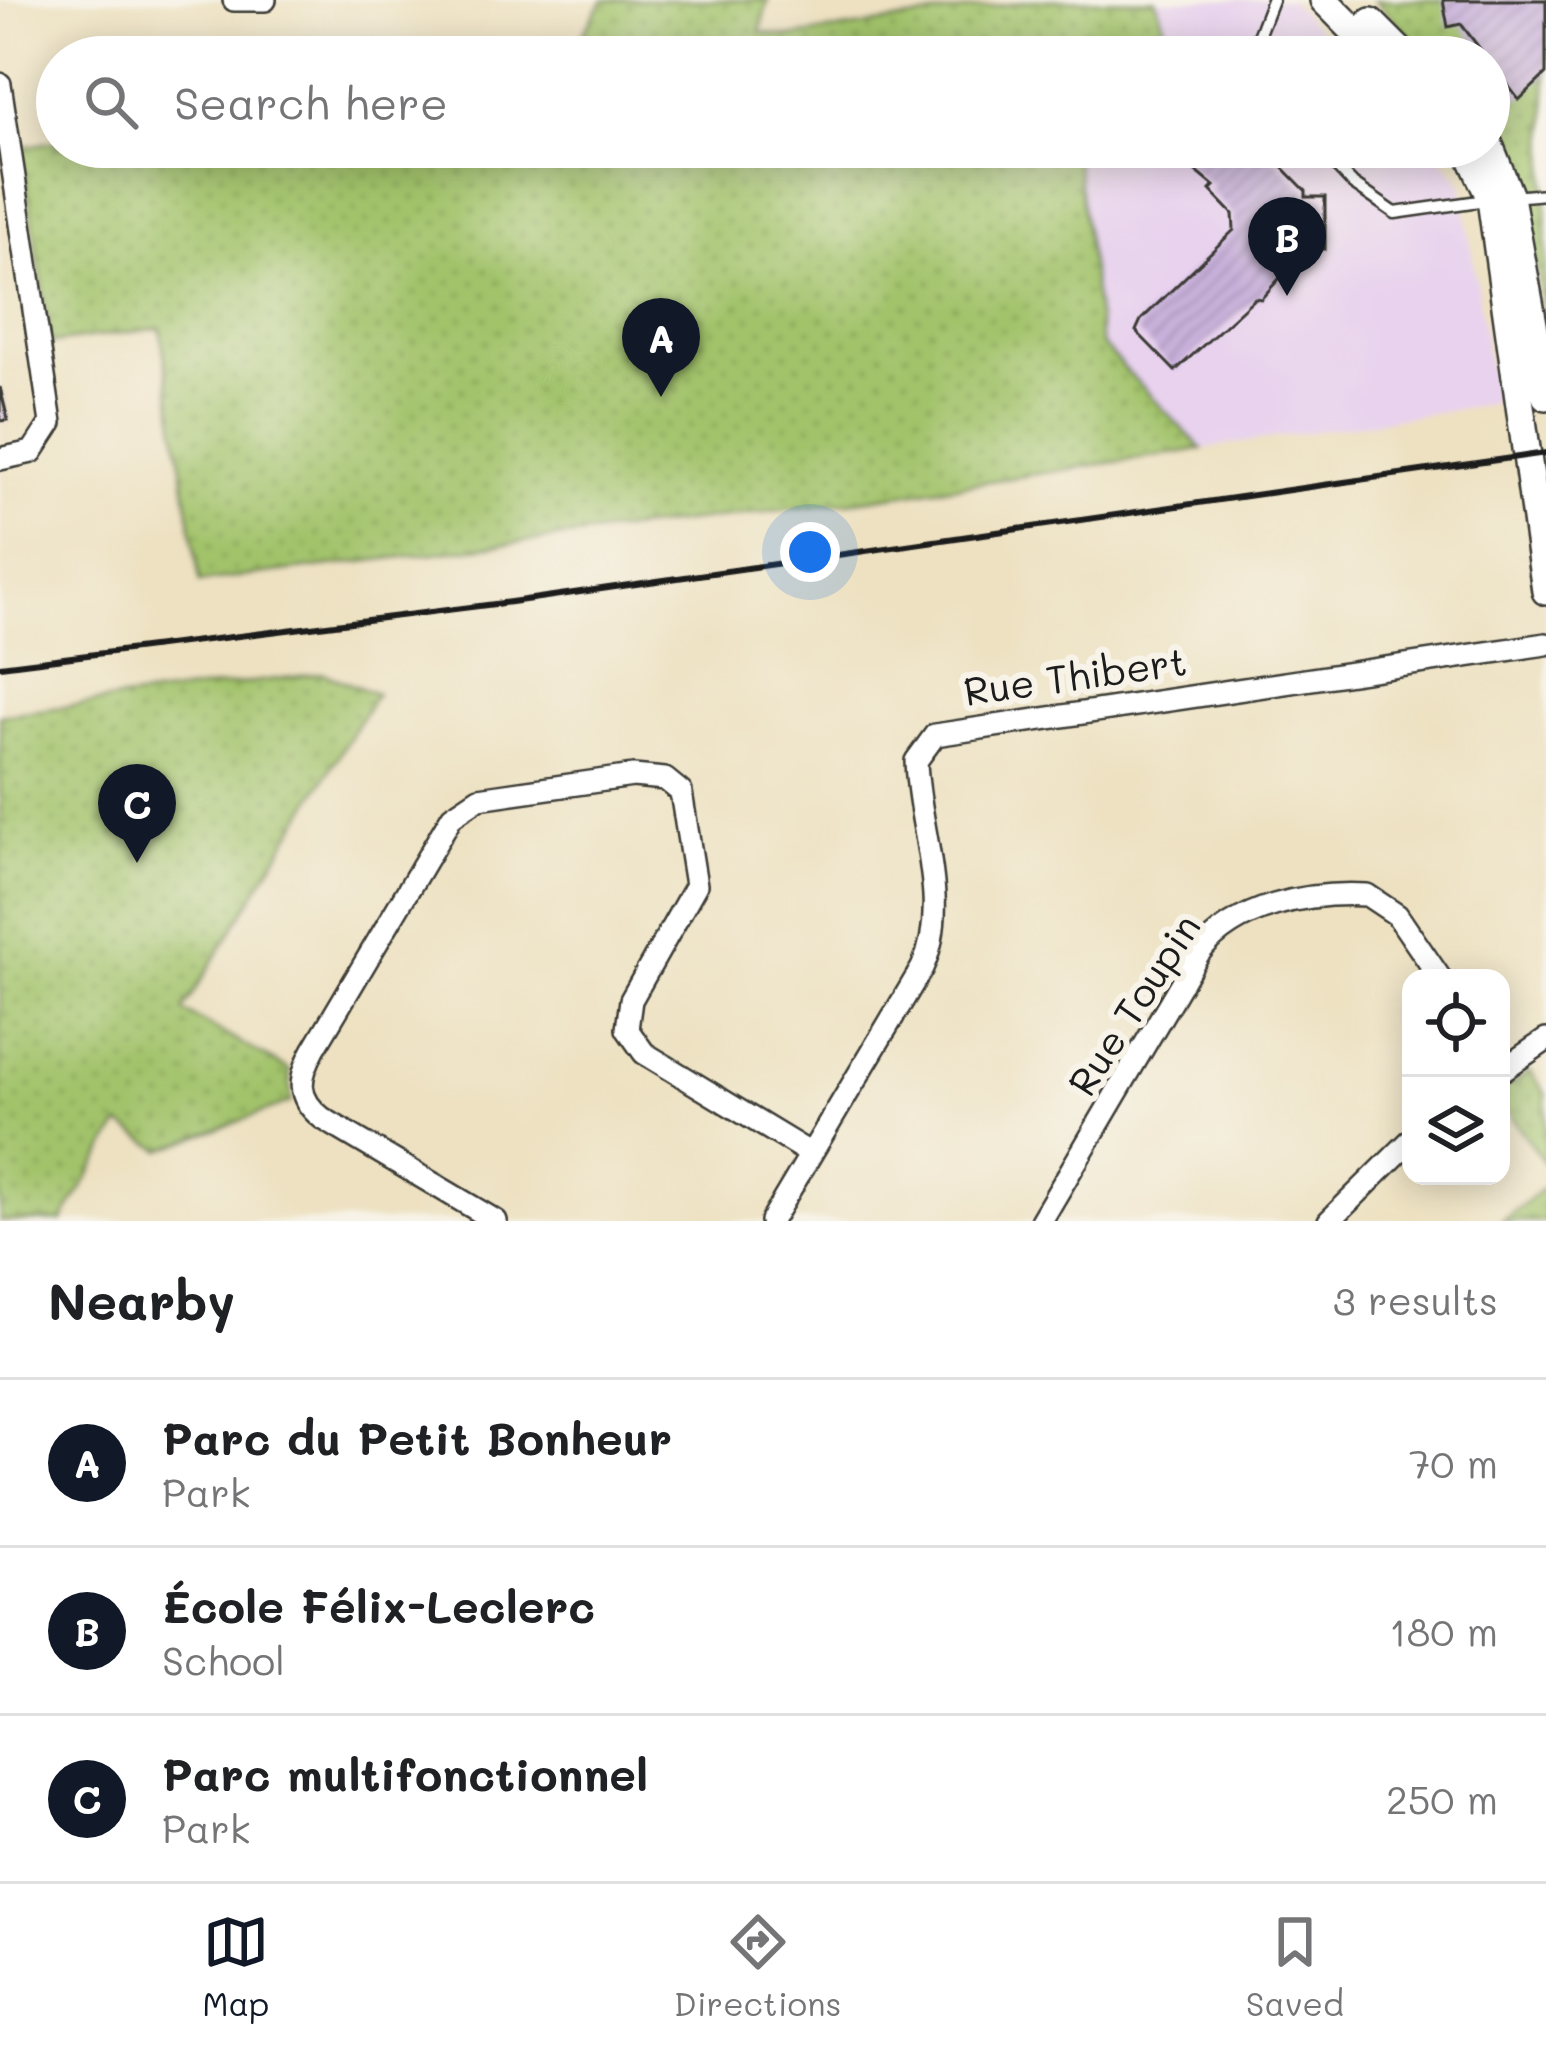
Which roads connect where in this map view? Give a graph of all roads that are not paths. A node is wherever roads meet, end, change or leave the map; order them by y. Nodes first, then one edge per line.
1 (234, 0) edge
2 (265, 0) edge
3 (1272, 0) edge
4 (1324, 0) edge
5 (1350, 0) edge
6 (1258, 36) edge
7 (1359, 36) edge
8 (1385, 36) edge
9 (0, 84) edge
10 (1341, 168) edge
11 (1481, 168) edge
12 (1494, 168) edge
13 (1546, 194) edge
14 (1500, 198) junction
15 (1543, 364) edge
16 (1546, 396) edge
17 (0, 459) edge
18 (1546, 590) edge
19 (1546, 644) edge
20 (1434, 969) edge
21 (1546, 1040) edge
22 (1510, 1064) edge
23 (1402, 1149) edge
24 (812, 1154) junction
25 (490, 1219) edge
26 (771, 1221) edge
27 (1041, 1221) edge
28 (1329, 1221) edge

1 - 2 street
3 - 6 lane
4 - 7 street
5 - 8 street
9 - 17 street
10 - 14 lane
11 - 14 street
12 - 14 street
13 - 14 lane
14 - 15 street
14 - 18 street
15 - 16 street
19 - 24 street, Rue Thibert
20 - 27 street, Rue Toupin
21 - 22 street
23 - 28 street
24 - 25 street
24 - 26 street, Rue Thibert

